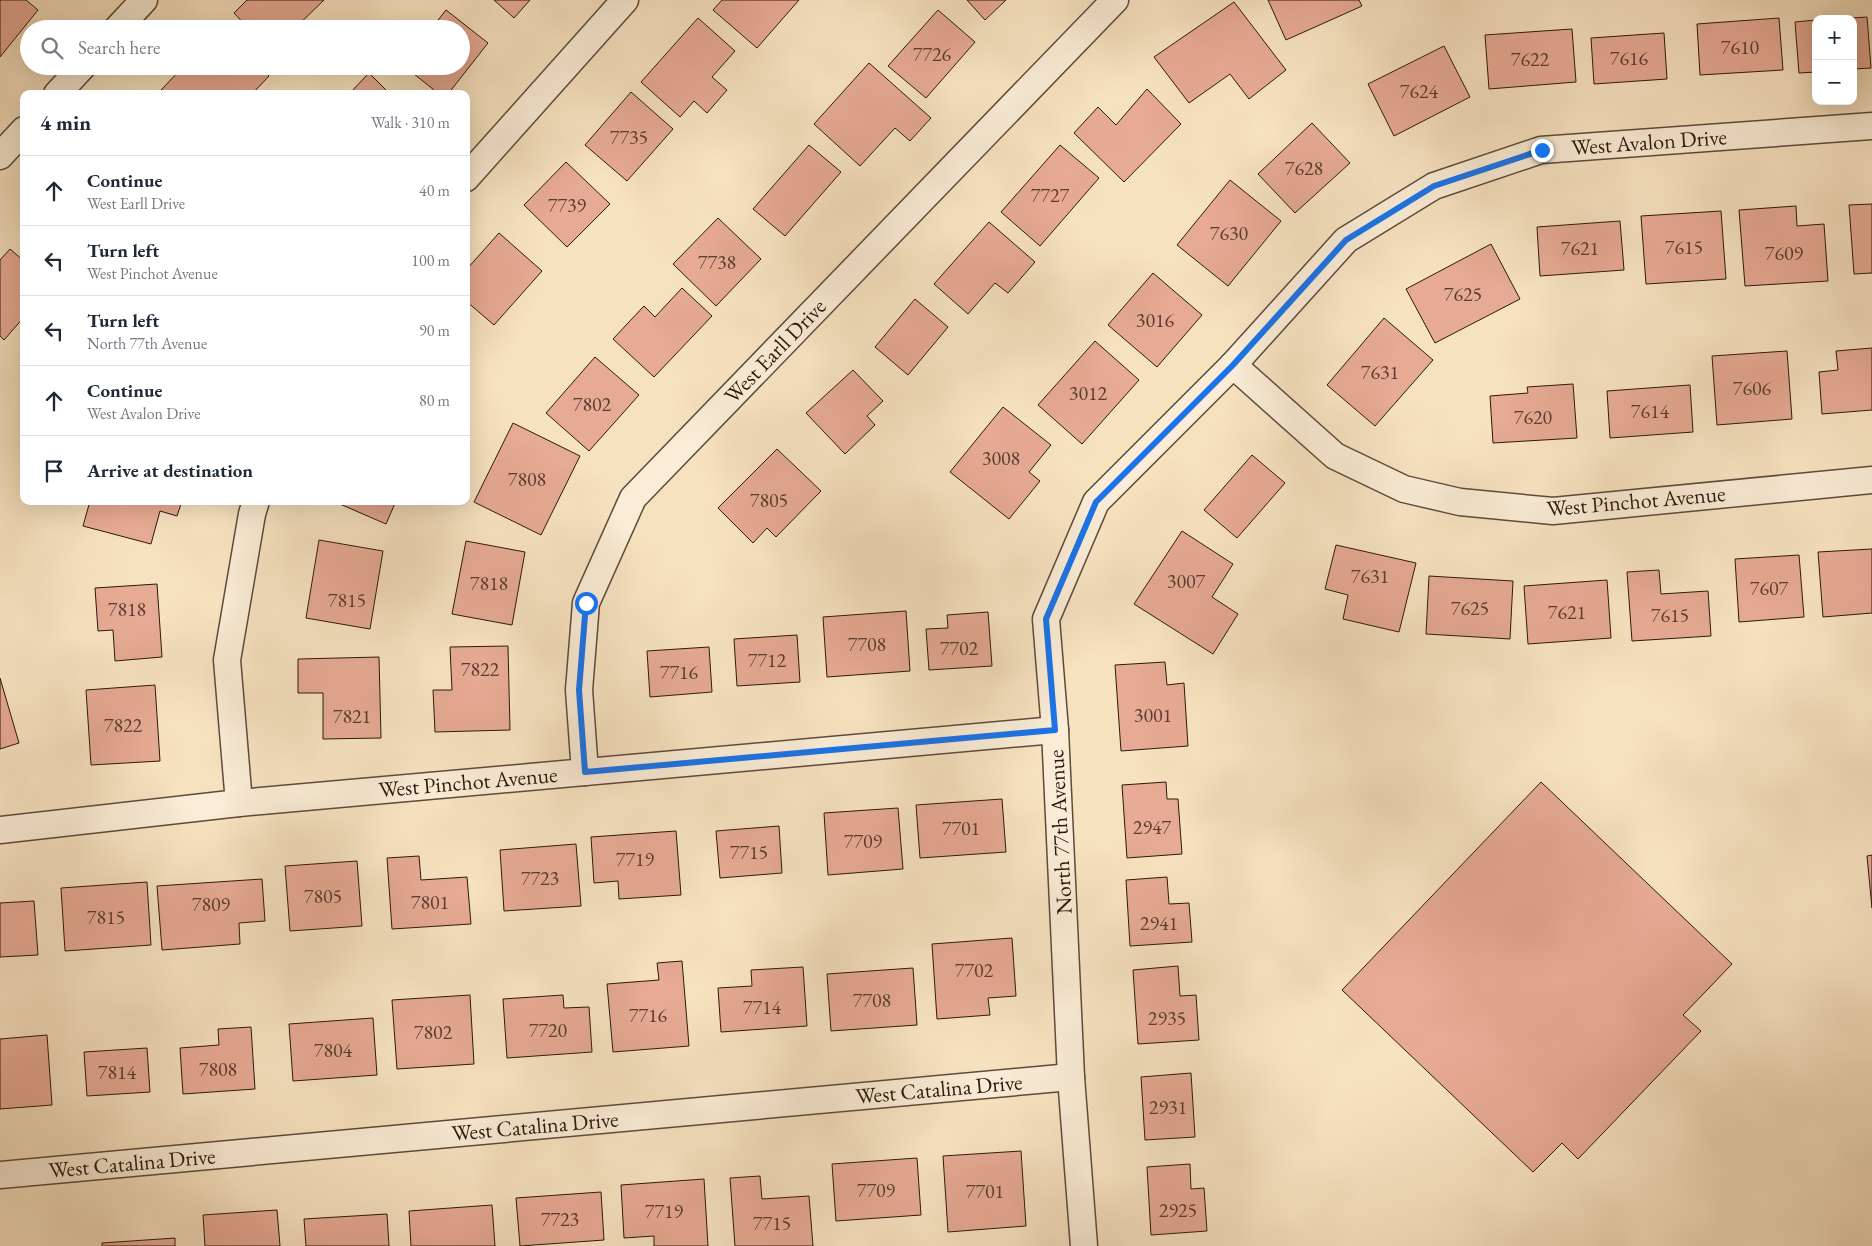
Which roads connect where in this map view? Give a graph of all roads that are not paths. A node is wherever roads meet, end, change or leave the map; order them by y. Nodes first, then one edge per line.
1 (144, 0) edge
2 (625, 0) edge
3 (1115, 0) edge
4 (125, 20) edge
5 (75, 75) edge
6 (62, 90) edge
7 (1872, 126) edge
8 (20, 134) edge
9 (0, 156) edge
10 (470, 174) edge
11 (1233, 365) junction
12 (1872, 480) edge
13 (255, 505) edge
14 (1055, 730) junction
15 (585, 772) junction
16 (238, 803) junction
17 (0, 830) edge
18 (1070, 1076) junction
19 (0, 1175) edge
20 (1084, 1246) edge

1 - 4 street
2 - 10 street
3 - 15 street, West Earll Drive
5 - 6 street
7 - 11 street, West Avalon Drive
8 - 9 street
11 - 12 street, West Pinchot Avenue
11 - 14 street, North 77th Avenue
13 - 16 street
14 - 15 street, West Pinchot Avenue
14 - 18 street, North 77th Avenue
15 - 16 street, West Pinchot Avenue
16 - 17 street, West Pinchot Avenue
18 - 19 street, West Catalina Drive
18 - 20 street, North 77th Avenue

